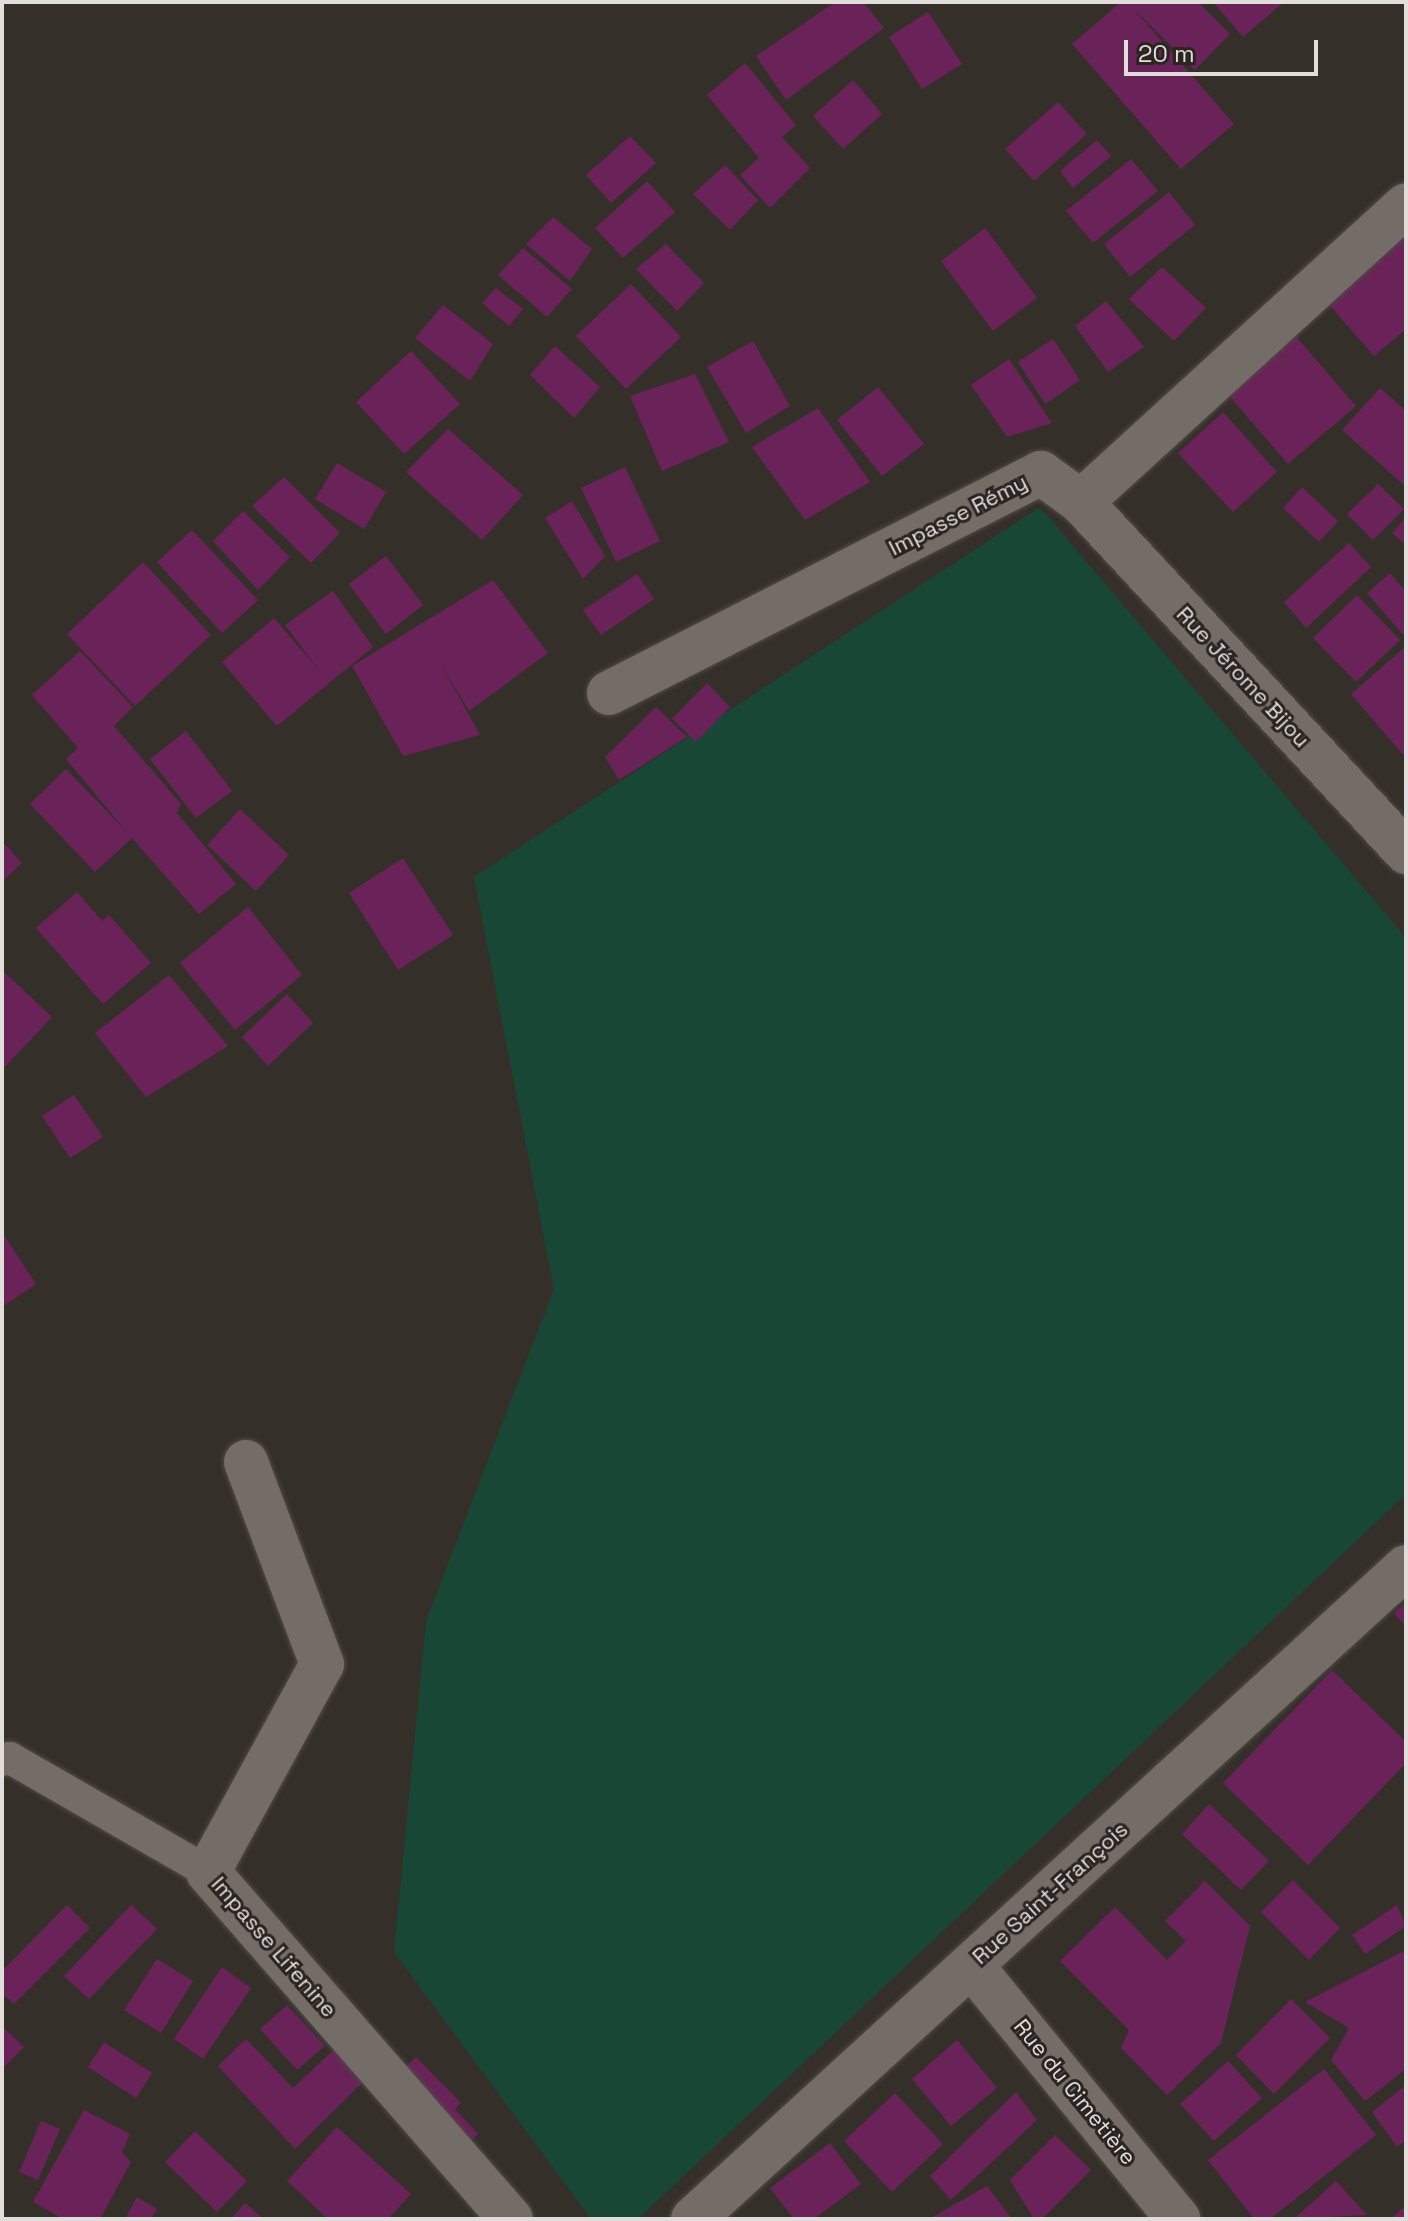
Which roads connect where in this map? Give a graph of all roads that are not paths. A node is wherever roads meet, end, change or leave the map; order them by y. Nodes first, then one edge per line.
1 (1406, 205) edge
2 (1081, 502) junction
3 (609, 693) dead end
4 (1406, 852) edge
5 (246, 1462) dead end
6 (1406, 1567) edge
7 (2, 1760) edge
8 (208, 1872) junction
9 (971, 1965) junction
10 (511, 2219) edge
11 (693, 2219) edge
12 (1178, 2219) edge

1 - 2 street
2 - 3 street, Impasse Rémy
2 - 4 street, Rue Jérome Bijou
5 - 8 street, Impasse Lifenine
6 - 9 street, Rue Saint-François
7 - 8 lane
8 - 10 street, Impasse Lifenine
9 - 11 street, Rue Saint-François
9 - 12 street, Rue du Cimetière

